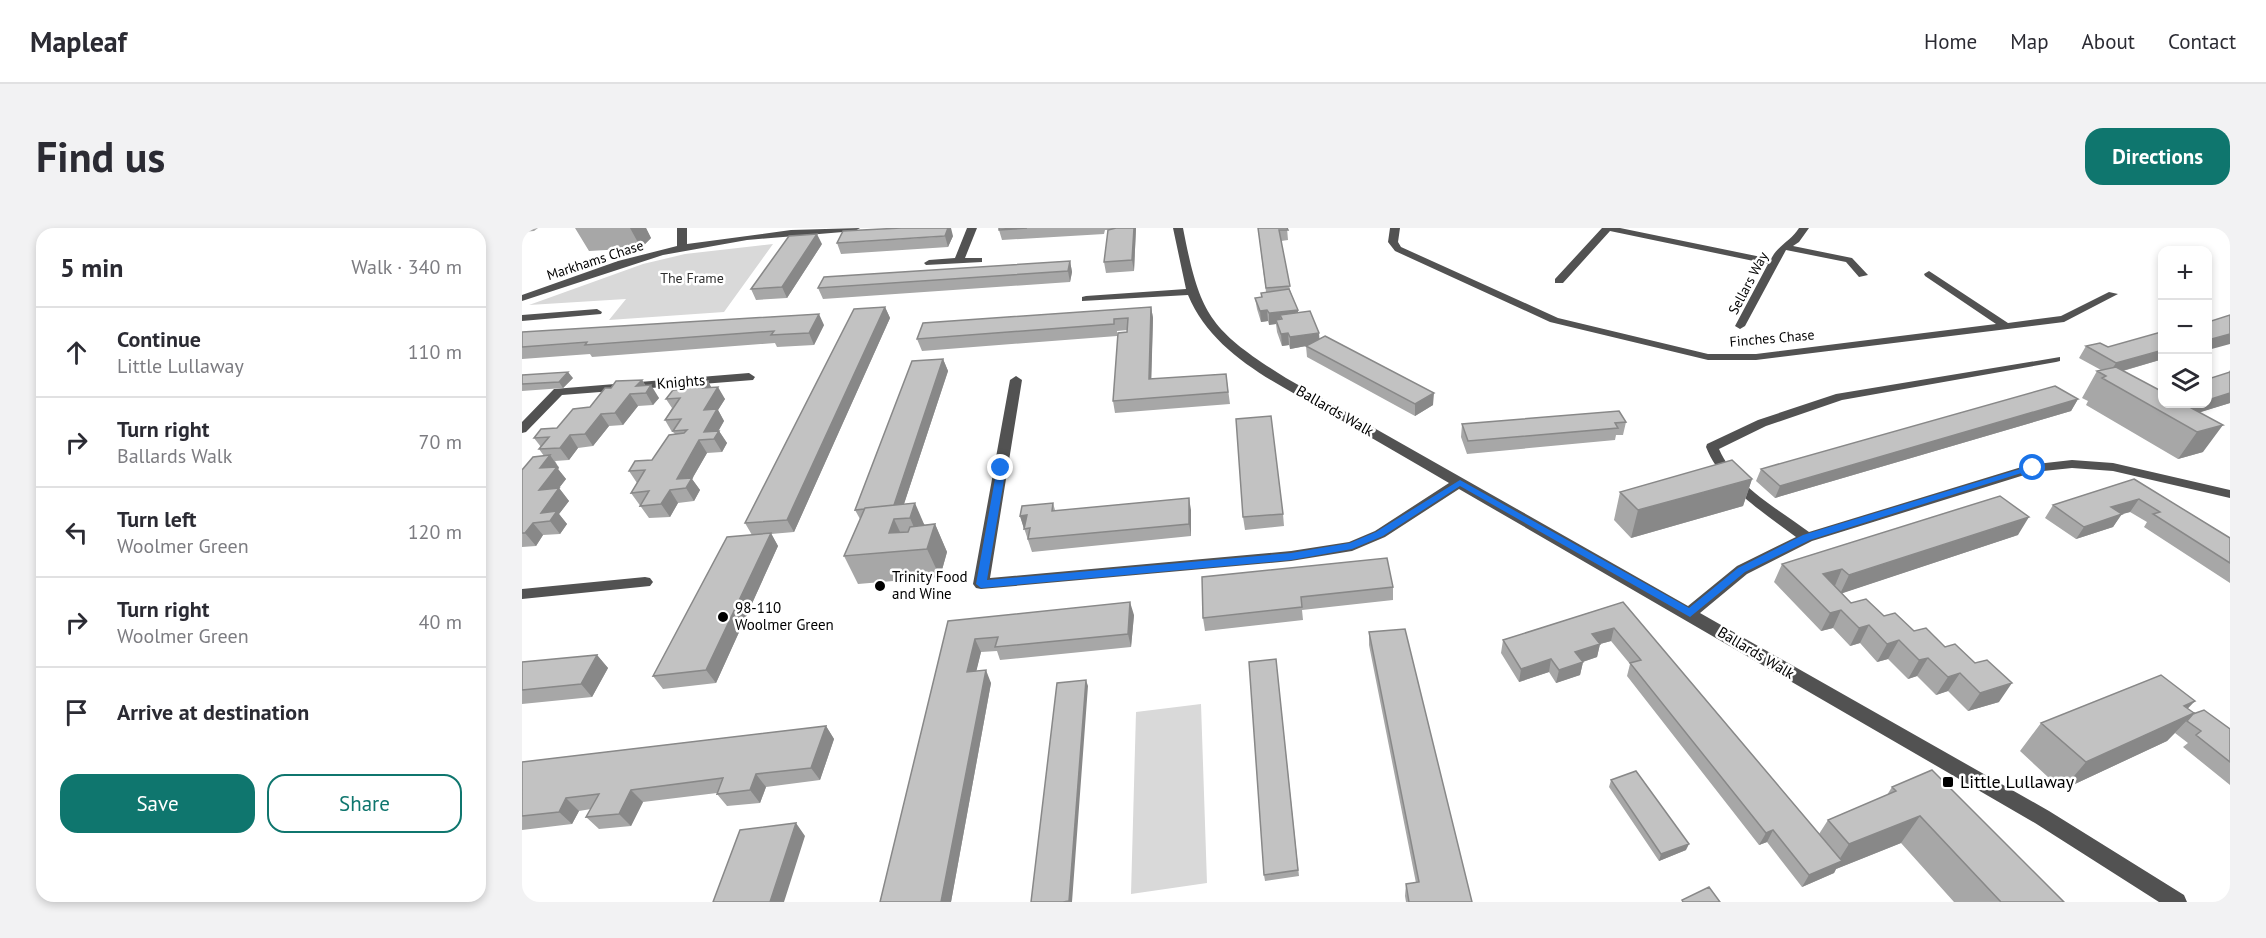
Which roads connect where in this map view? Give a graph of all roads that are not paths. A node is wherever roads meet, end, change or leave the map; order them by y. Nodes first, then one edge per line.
1 (682, 228) edge
2 (855, 228) edge
3 (972, 228) edge
4 (1178, 228) edge
5 (1395, 228) edge
6 (1607, 228) edge
7 (1804, 228) edge
8 (1784, 247) junction
9 (682, 248) junction
10 (979, 260) dead end
11 (959, 261) junction
12 (1775, 262) junction
13 (929, 263) dead end
14 (1929, 274) dead end
15 (1863, 275) dead end
16 (1559, 281) dead end
17 (1192, 292) junction
18 (2113, 294) dead end
19 (522, 298) edge
20 (1086, 299) dead end
21 (597, 312) dead end
22 (522, 318) edge
23 (2004, 325) junction
24 (1740, 326) dead end
25 (2056, 359) dead end
26 (748, 377) dead end
27 (1016, 380) dead end
28 (522, 429) edge
29 (1460, 482) junction
30 (2230, 494) edge
31 (1807, 538) junction
32 (645, 582) dead end
33 (522, 594) edge
34 (1690, 613) junction
35 (2177, 902) edge

1 - 9 street
2 - 9 street, Markhams Chase
3 - 11 street
4 - 17 street, Ballards Walk
5 - 23 street, Finches Chase
6 - 12 street
6 - 16 street
7 - 8 street, Sellars Way
8 - 12 street, Sellars Way
8 - 15 street
9 - 19 street, Markhams Chase
10 - 11 street
11 - 13 street
12 - 24 street, Sellars Way
14 - 23 street
17 - 20 street
17 - 29 street, Ballards Walk
18 - 23 street, Finches Chase
21 - 22 street
25 - 31 street
26 - 28 street, Knights
27 - 29 street
29 - 34 street, Ballards Walk
30 - 31 street
31 - 34 street
32 - 33 street
34 - 35 street, Ballards Walk

